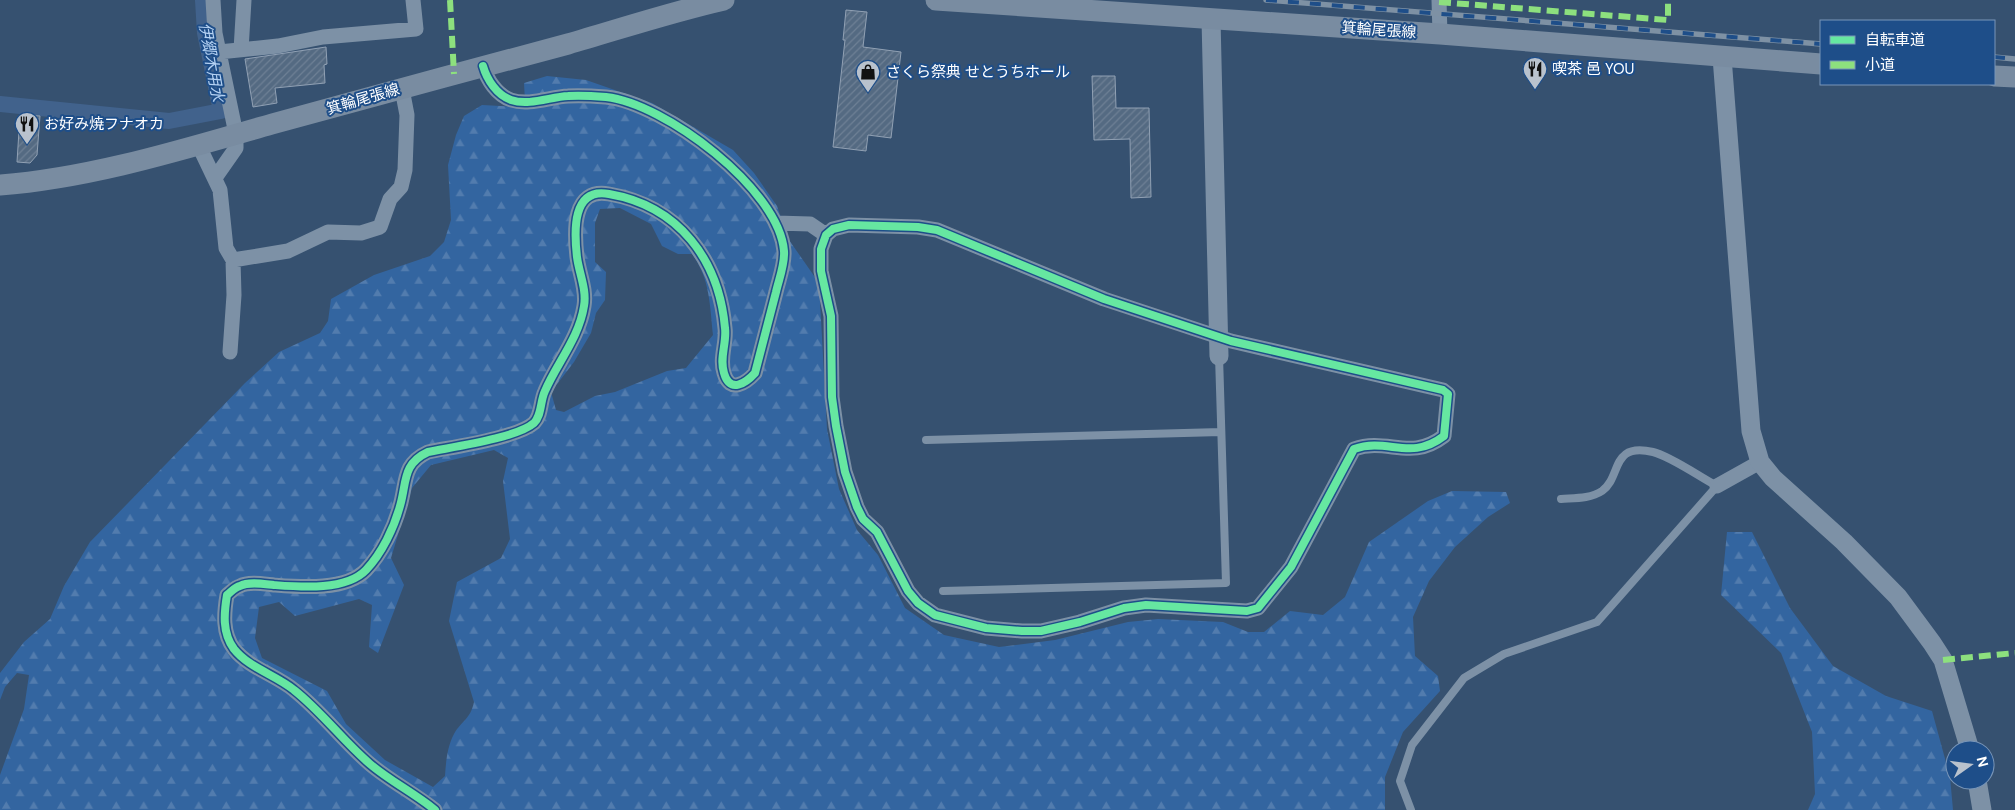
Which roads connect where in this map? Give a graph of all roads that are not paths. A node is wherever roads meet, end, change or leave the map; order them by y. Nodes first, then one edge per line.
1 (213, 0) edge
2 (244, 0) edge
3 (412, 0) edge
4 (724, 0) edge
5 (936, 0) edge
6 (1439, 0) edge
7 (1211, 19) junction
8 (1440, 34) junction
9 (241, 50) junction
10 (219, 52) junction
11 (1722, 57) junction
12 (1820, 64) edge
13 (483, 66) junction
14 (1995, 76) edge
15 (2015, 77) edge
16 (402, 88) junction
17 (236, 134) junction
18 (198, 144) junction
19 (215, 178) junction
20 (0, 185) edge
21 (776, 223) junction
22 (826, 235) junction
23 (233, 260) junction
24 (1219, 336) junction
25 (230, 352) dead end
26 (1219, 356) joint
27 (1221, 432) junction
28 (926, 440) dead end
29 (1760, 462) junction
30 (1717, 486) junction
31 (1561, 499) dead end
32 (943, 591) dead end
33 (1967, 740) edge
34 (1979, 790) edge
35 (435, 810) edge
36 (1411, 810) edge
37 (1982, 810) edge

1 - 10 street
2 - 9 street
3 - 9 street
4 - 13 main road, 箕輪尾張線
5 - 7 main road, 箕輪尾張線
6 - 8 street
7 - 8 main road, 箕輪尾張線
7 - 24 street
8 - 11 main road, 箕輪尾張線
9 - 10 street
10 - 17 street
11 - 12 main road, 箕輪尾張線
11 - 29 street
13 - 16 main road, 箕輪尾張線
13 - 21 street
14 - 15 main road
16 - 17 main road, 箕輪尾張線
16 - 23 street
17 - 18 main road, 箕輪尾張線
17 - 19 street
18 - 19 street
18 - 20 main road, 箕輪尾張線
19 - 23 street
21 - 22 street
21 - 35 street
22 - 24 street
22 - 24 street
23 - 25 street
24 - 26 street
26 - 27 lane
27 - 28 lane
27 - 32 lane
29 - 30 street
29 - 33 street
30 - 31 lane
30 - 36 lane
34 - 37 street

